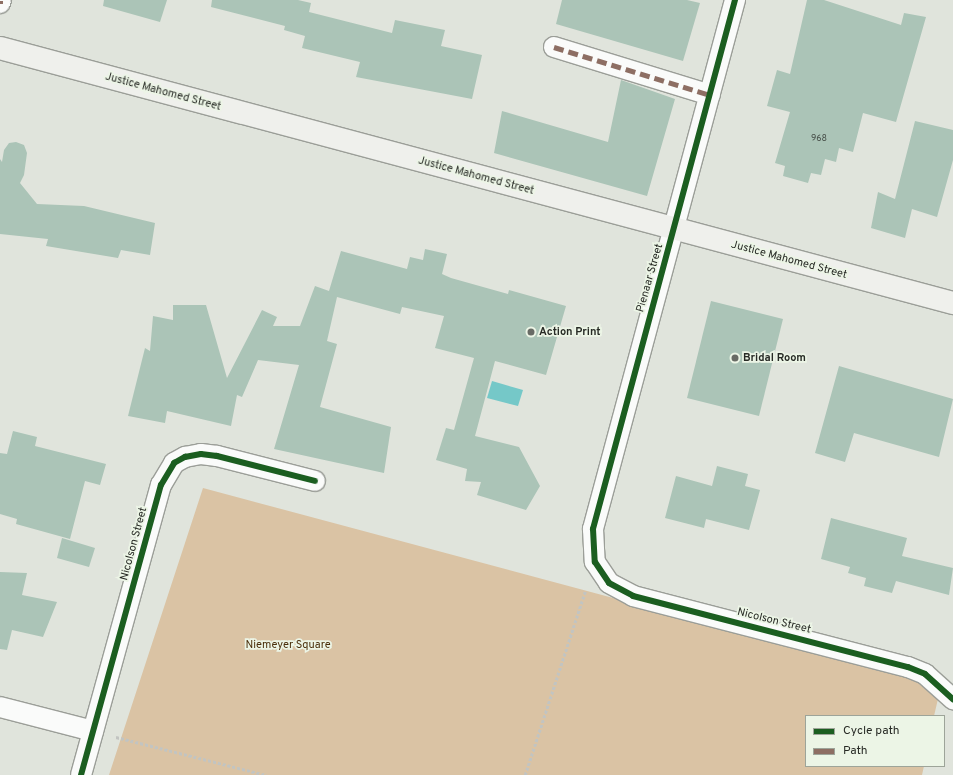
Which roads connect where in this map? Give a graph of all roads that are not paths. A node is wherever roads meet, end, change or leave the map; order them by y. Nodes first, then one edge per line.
1 (1, 0) edge
2 (735, 0) edge
3 (0, 3) edge
4 (554, 47) dead end
5 (0, 48) edge
6 (710, 96) junction
7 (674, 229) junction
8 (953, 303) edge
9 (315, 481) dead end
10 (594, 562) joint
11 (953, 699) edge
12 (0, 707) edge
13 (93, 731) junction
14 (81, 775) edge

1 - 3 street
2 - 6 street, Pienaar Street
4 - 6 street
5 - 7 main road, Justice Mahomed Street
6 - 7 street, Pienaar Street
7 - 8 main road, Justice Mahomed Street
7 - 10 street, Pienaar Street
9 - 13 street, Nicolson Street
10 - 11 street, Nicolson Street
12 - 13 street
13 - 14 street, Nicolson Street

